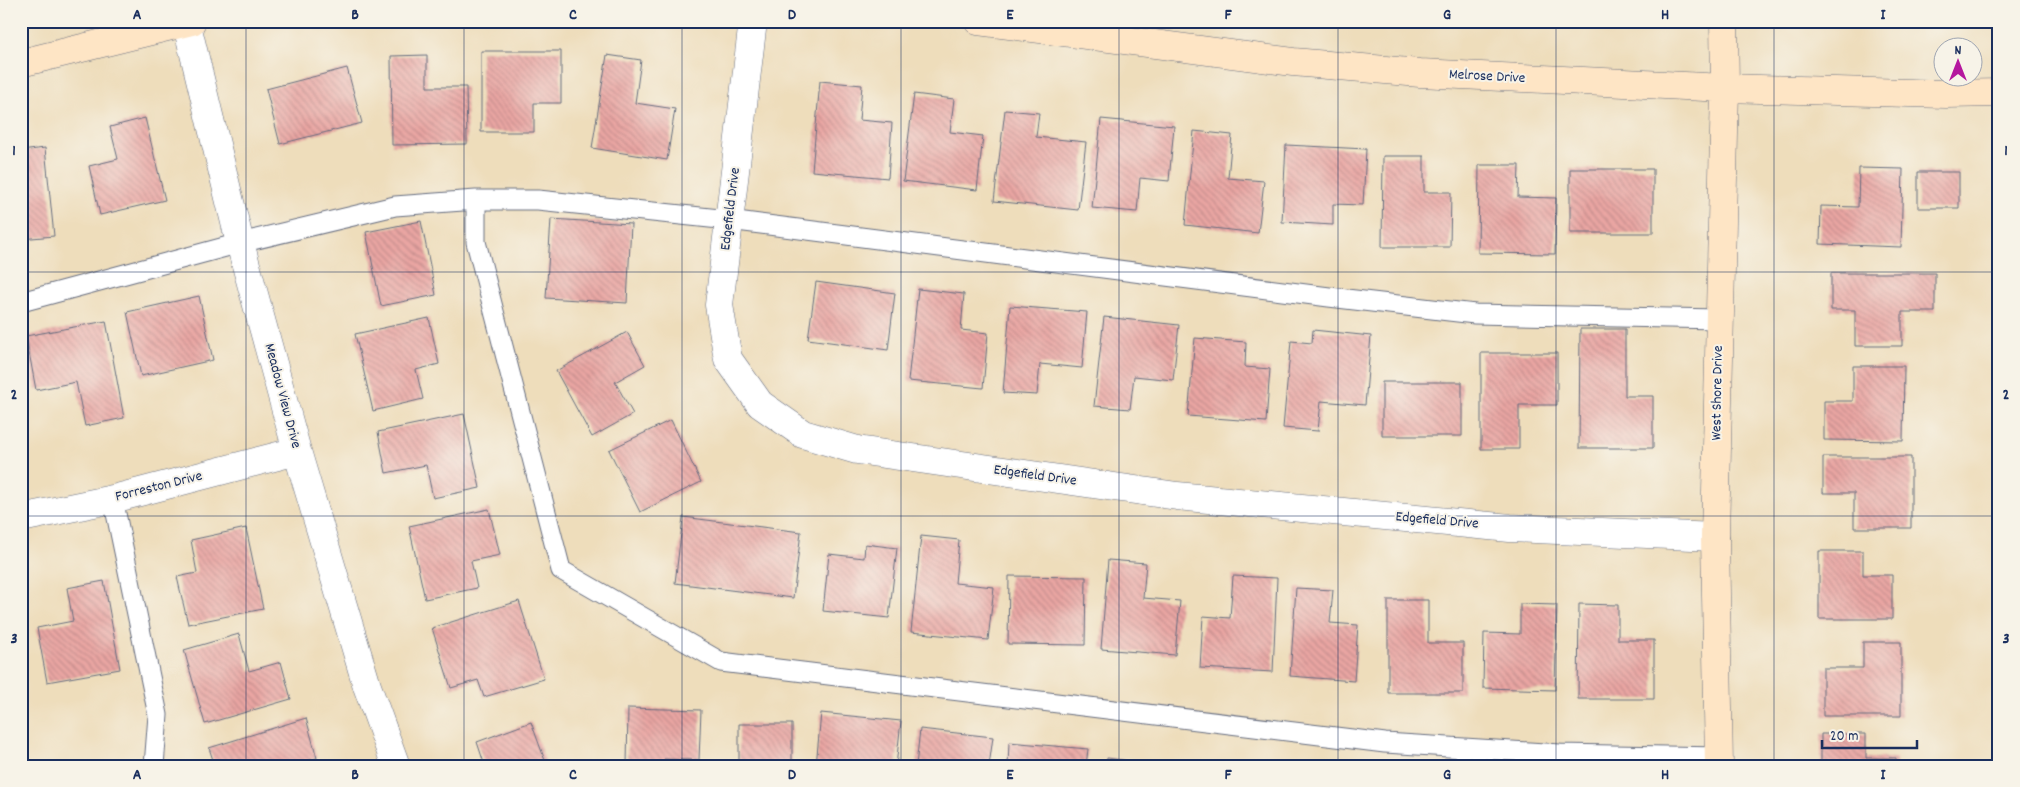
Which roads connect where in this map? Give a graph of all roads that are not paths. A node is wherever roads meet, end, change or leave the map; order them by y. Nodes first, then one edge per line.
1 (753, 21) edge
2 (978, 21) edge
3 (1724, 21) edge
4 (188, 22) edge
5 (21, 63) edge
6 (1724, 88) junction
7 (1999, 93) edge
8 (476, 200) junction
9 (729, 220) junction
10 (240, 243) junction
11 (21, 302) edge
12 (1719, 319) junction
13 (297, 451) junction
14 (113, 499) junction
15 (21, 518) edge
16 (1715, 537) junction
17 (1720, 761) edge
18 (154, 766) edge
19 (396, 766) edge

1 - 9 street, Edgefield Drive
2 - 6 street, Melrose Drive
3 - 6 street, West Shore Drive
4 - 5 street
4 - 10 street, Meadow View Drive
6 - 7 street, Melrose Drive
6 - 12 street, West Shore Drive
8 - 9 lane
8 - 10 lane
8 - 17 lane
9 - 12 lane
9 - 16 street, Edgefield Drive
10 - 11 lane
10 - 13 street, Meadow View Drive
12 - 16 street, West Shore Drive
13 - 14 street, Forreston Drive
13 - 19 street, Meadow View Drive
14 - 15 street, Forreston Drive
14 - 18 lane
16 - 17 street, West Shore Drive

